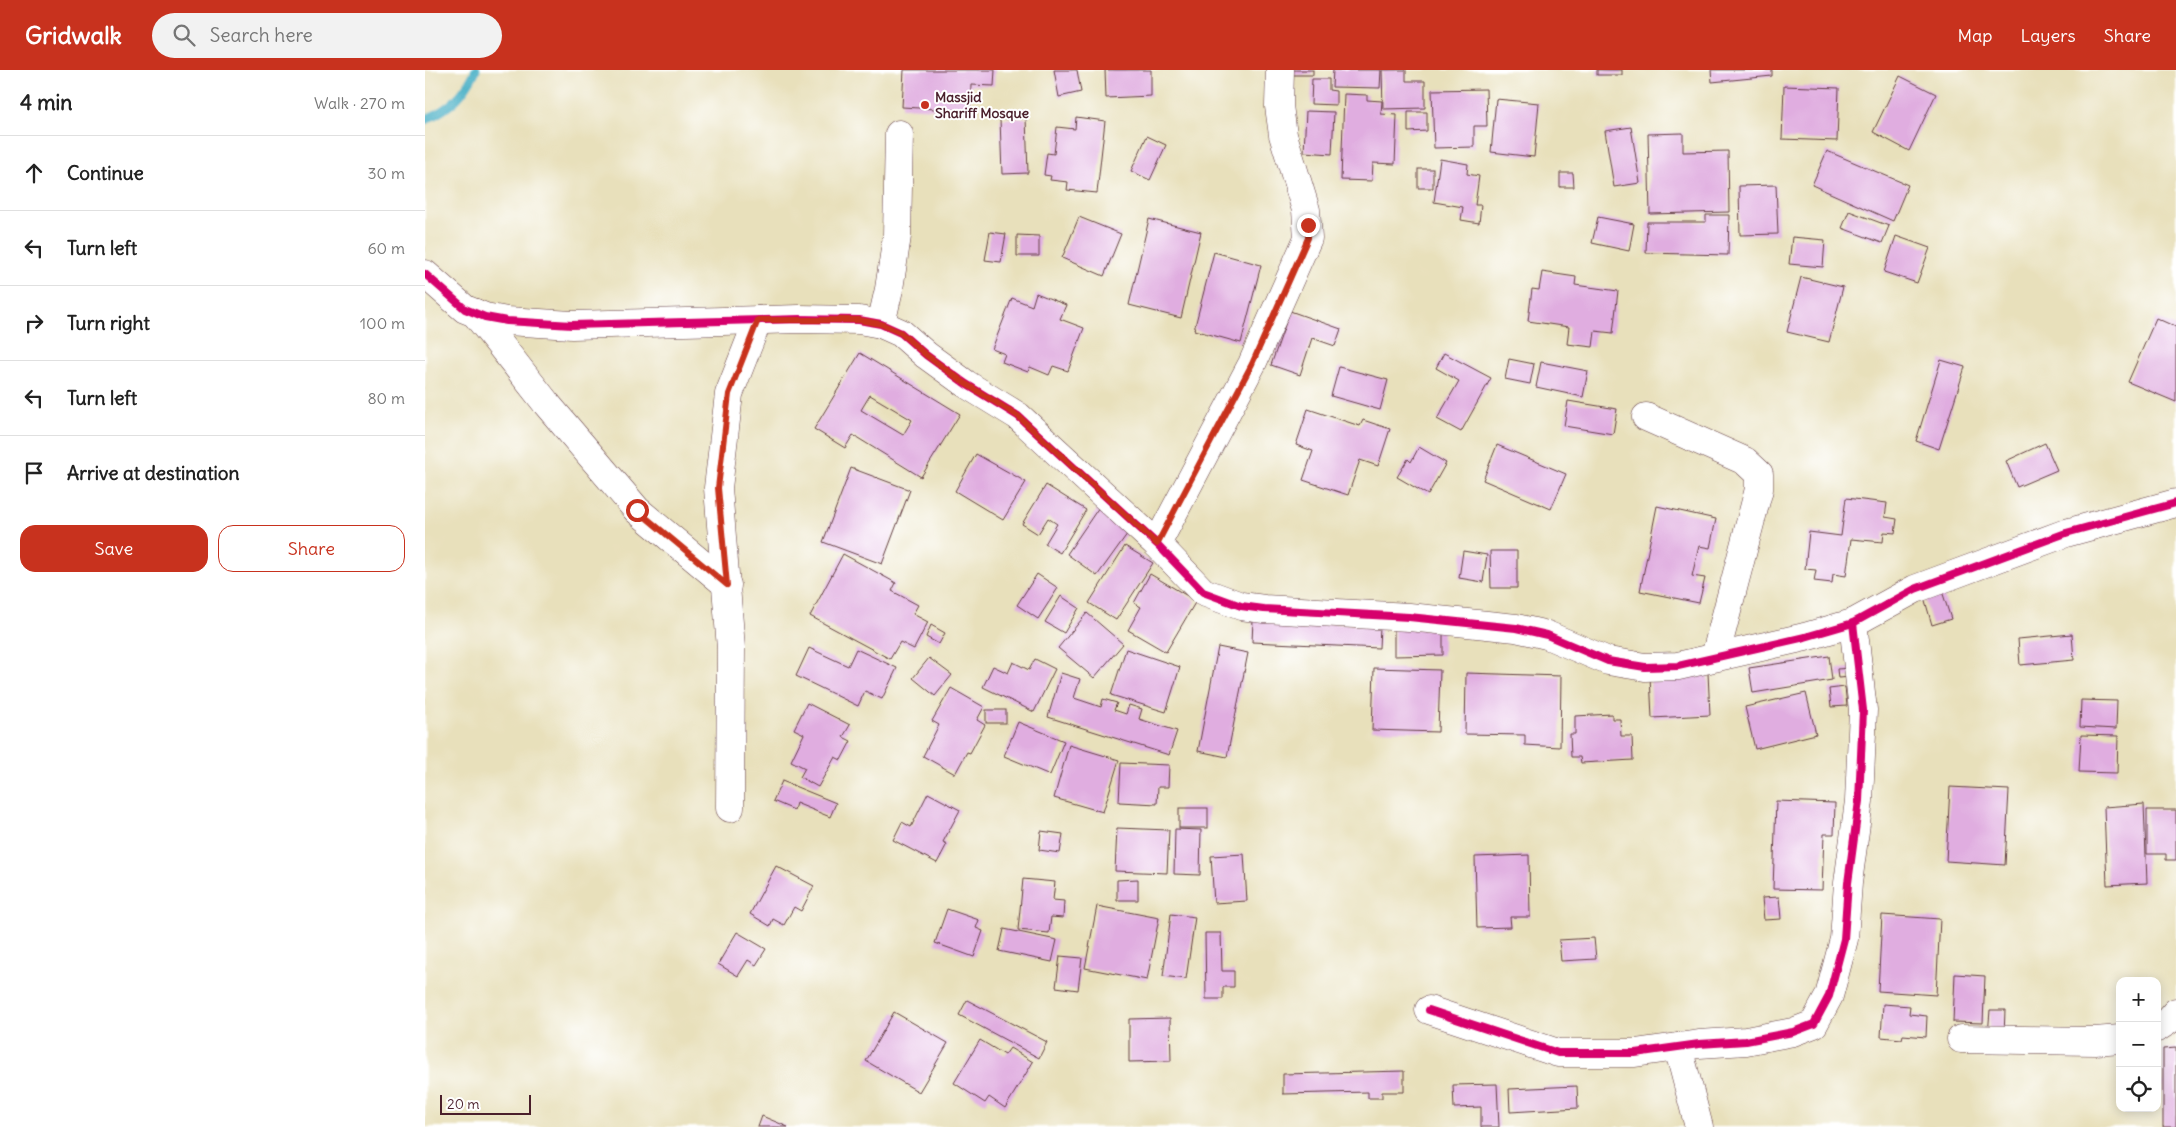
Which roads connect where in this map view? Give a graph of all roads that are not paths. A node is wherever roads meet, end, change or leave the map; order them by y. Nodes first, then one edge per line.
1 (1280, 70) edge
2 (899, 134) dead end
3 (425, 274) edge
4 (475, 313) junction
5 (758, 320) junction
6 (881, 324) junction
7 (1646, 417) dead end
8 (2176, 503) edge
9 (1157, 544) junction
10 (727, 585) junction
11 (1853, 623) junction
12 (1715, 657) junction
13 (730, 808) dead end
14 (1429, 1010) dead end
15 (2176, 1012) edge
16 (2161, 1025) edge
17 (2116, 1039) edge
18 (1961, 1040) dead end
19 (1679, 1047) junction
20 (1699, 1127) edge

1 - 9 street
2 - 6 street
3 - 4 street
4 - 5 street
4 - 10 street
5 - 6 street
5 - 10 street
6 - 9 street
7 - 12 street
8 - 11 street
9 - 12 street
10 - 13 street
11 - 12 street
11 - 19 street
14 - 19 street
15 - 16 street
17 - 18 street
19 - 20 street

